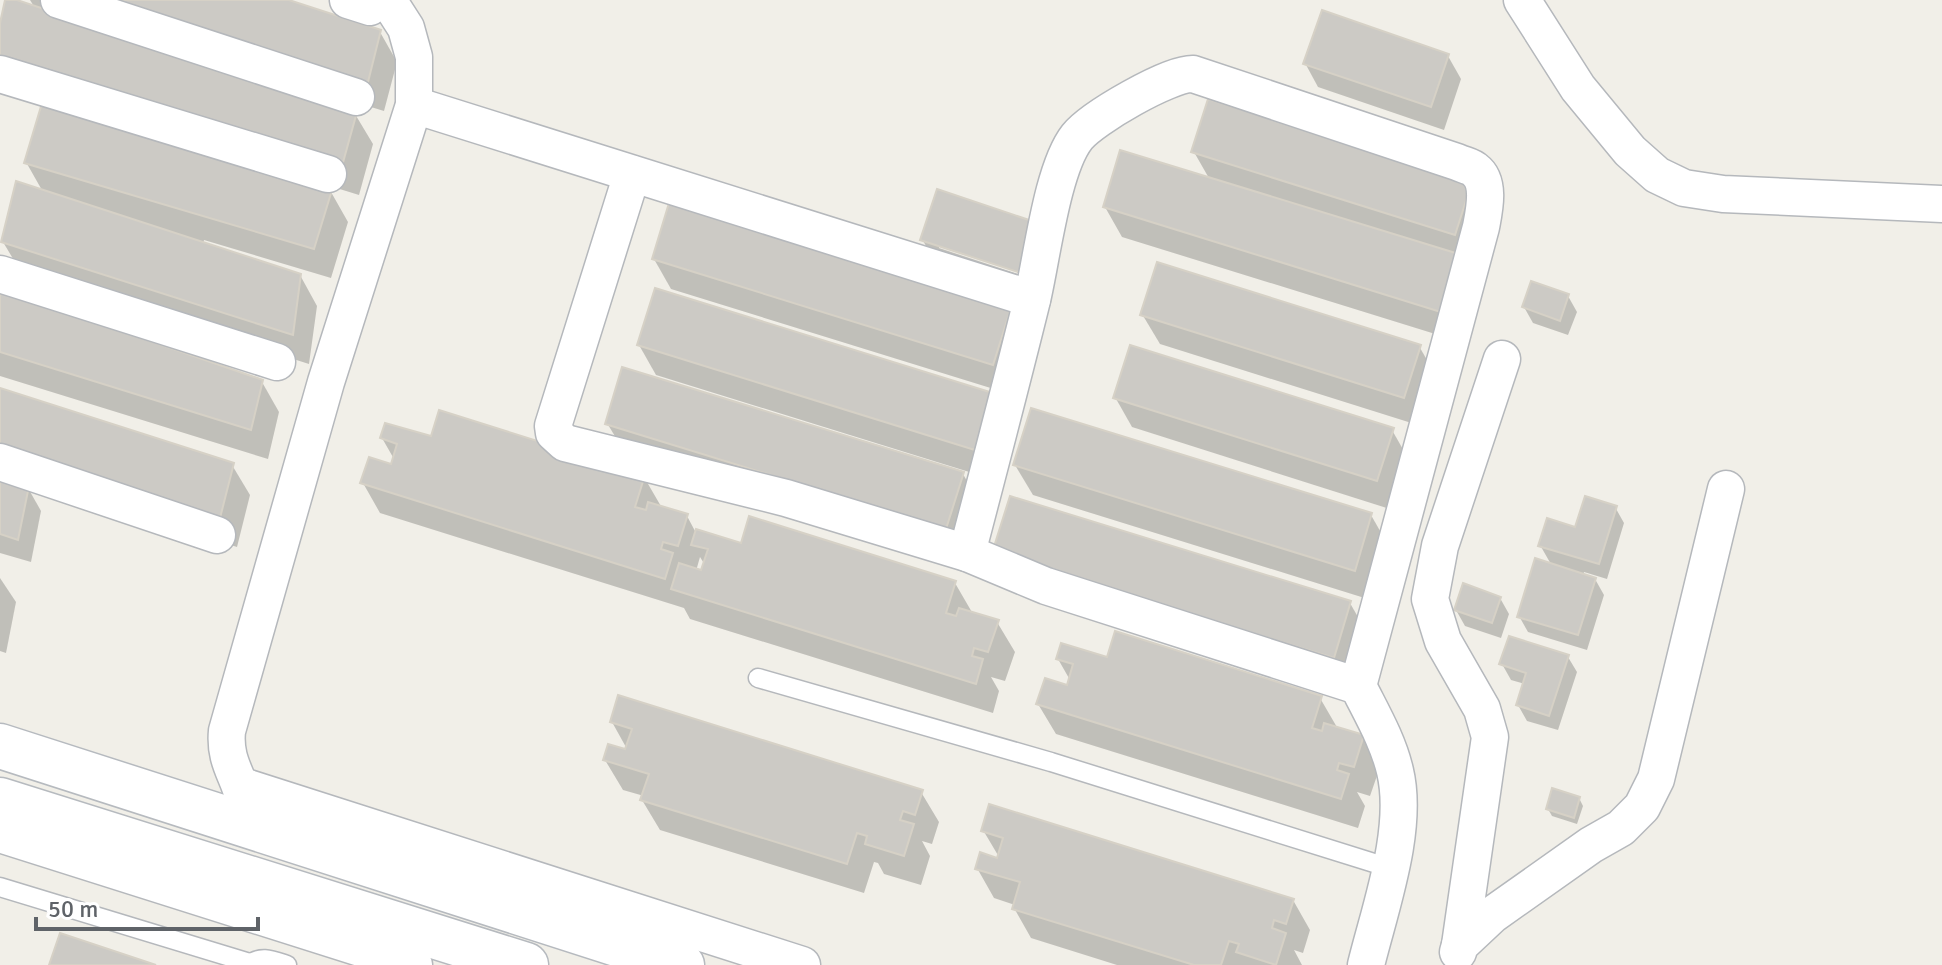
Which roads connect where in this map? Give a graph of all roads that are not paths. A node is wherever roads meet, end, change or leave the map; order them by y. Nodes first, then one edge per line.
1 (59, 0) edge
2 (1522, 0) edge
3 (369, 2) edge
4 (0, 74) edge
5 (356, 97) dead end
6 (414, 105) junction
7 (328, 174) dead end
8 (632, 174) junction
9 (1942, 204) edge
10 (0, 274) edge
11 (1032, 299) junction
12 (1502, 359) dead end
13 (277, 362) dead end
14 (0, 462) edge
15 (1726, 489) dead end
16 (217, 535) dead end
17 (967, 553) junction
18 (758, 678) dead end
19 (1358, 686) junction
20 (0, 746) edge
21 (0, 800) edge
22 (243, 805) junction
23 (0, 834) edge
24 (1390, 868) junction
25 (0, 887) edge
26 (1457, 955) edge
27 (249, 964) edge
28 (287, 965) edge
29 (414, 965) edge
30 (526, 965) edge
31 (682, 965) edge
32 (802, 965) edge
33 (1366, 965) edge

1 - 5 street
2 - 9 street
3 - 6 street
4 - 7 street
6 - 8 street
6 - 22 street
8 - 11 street
8 - 17 street
10 - 13 street
11 - 17 street
11 - 19 street
12 - 26 street
14 - 16 street
15 - 26 street
17 - 19 street
18 - 24 lane
19 - 24 street
20 - 22 main road
21 - 30 main road
22 - 31 main road
22 - 32 street
23 - 29 street
24 - 33 street
25 - 27 lane
27 - 28 lane

